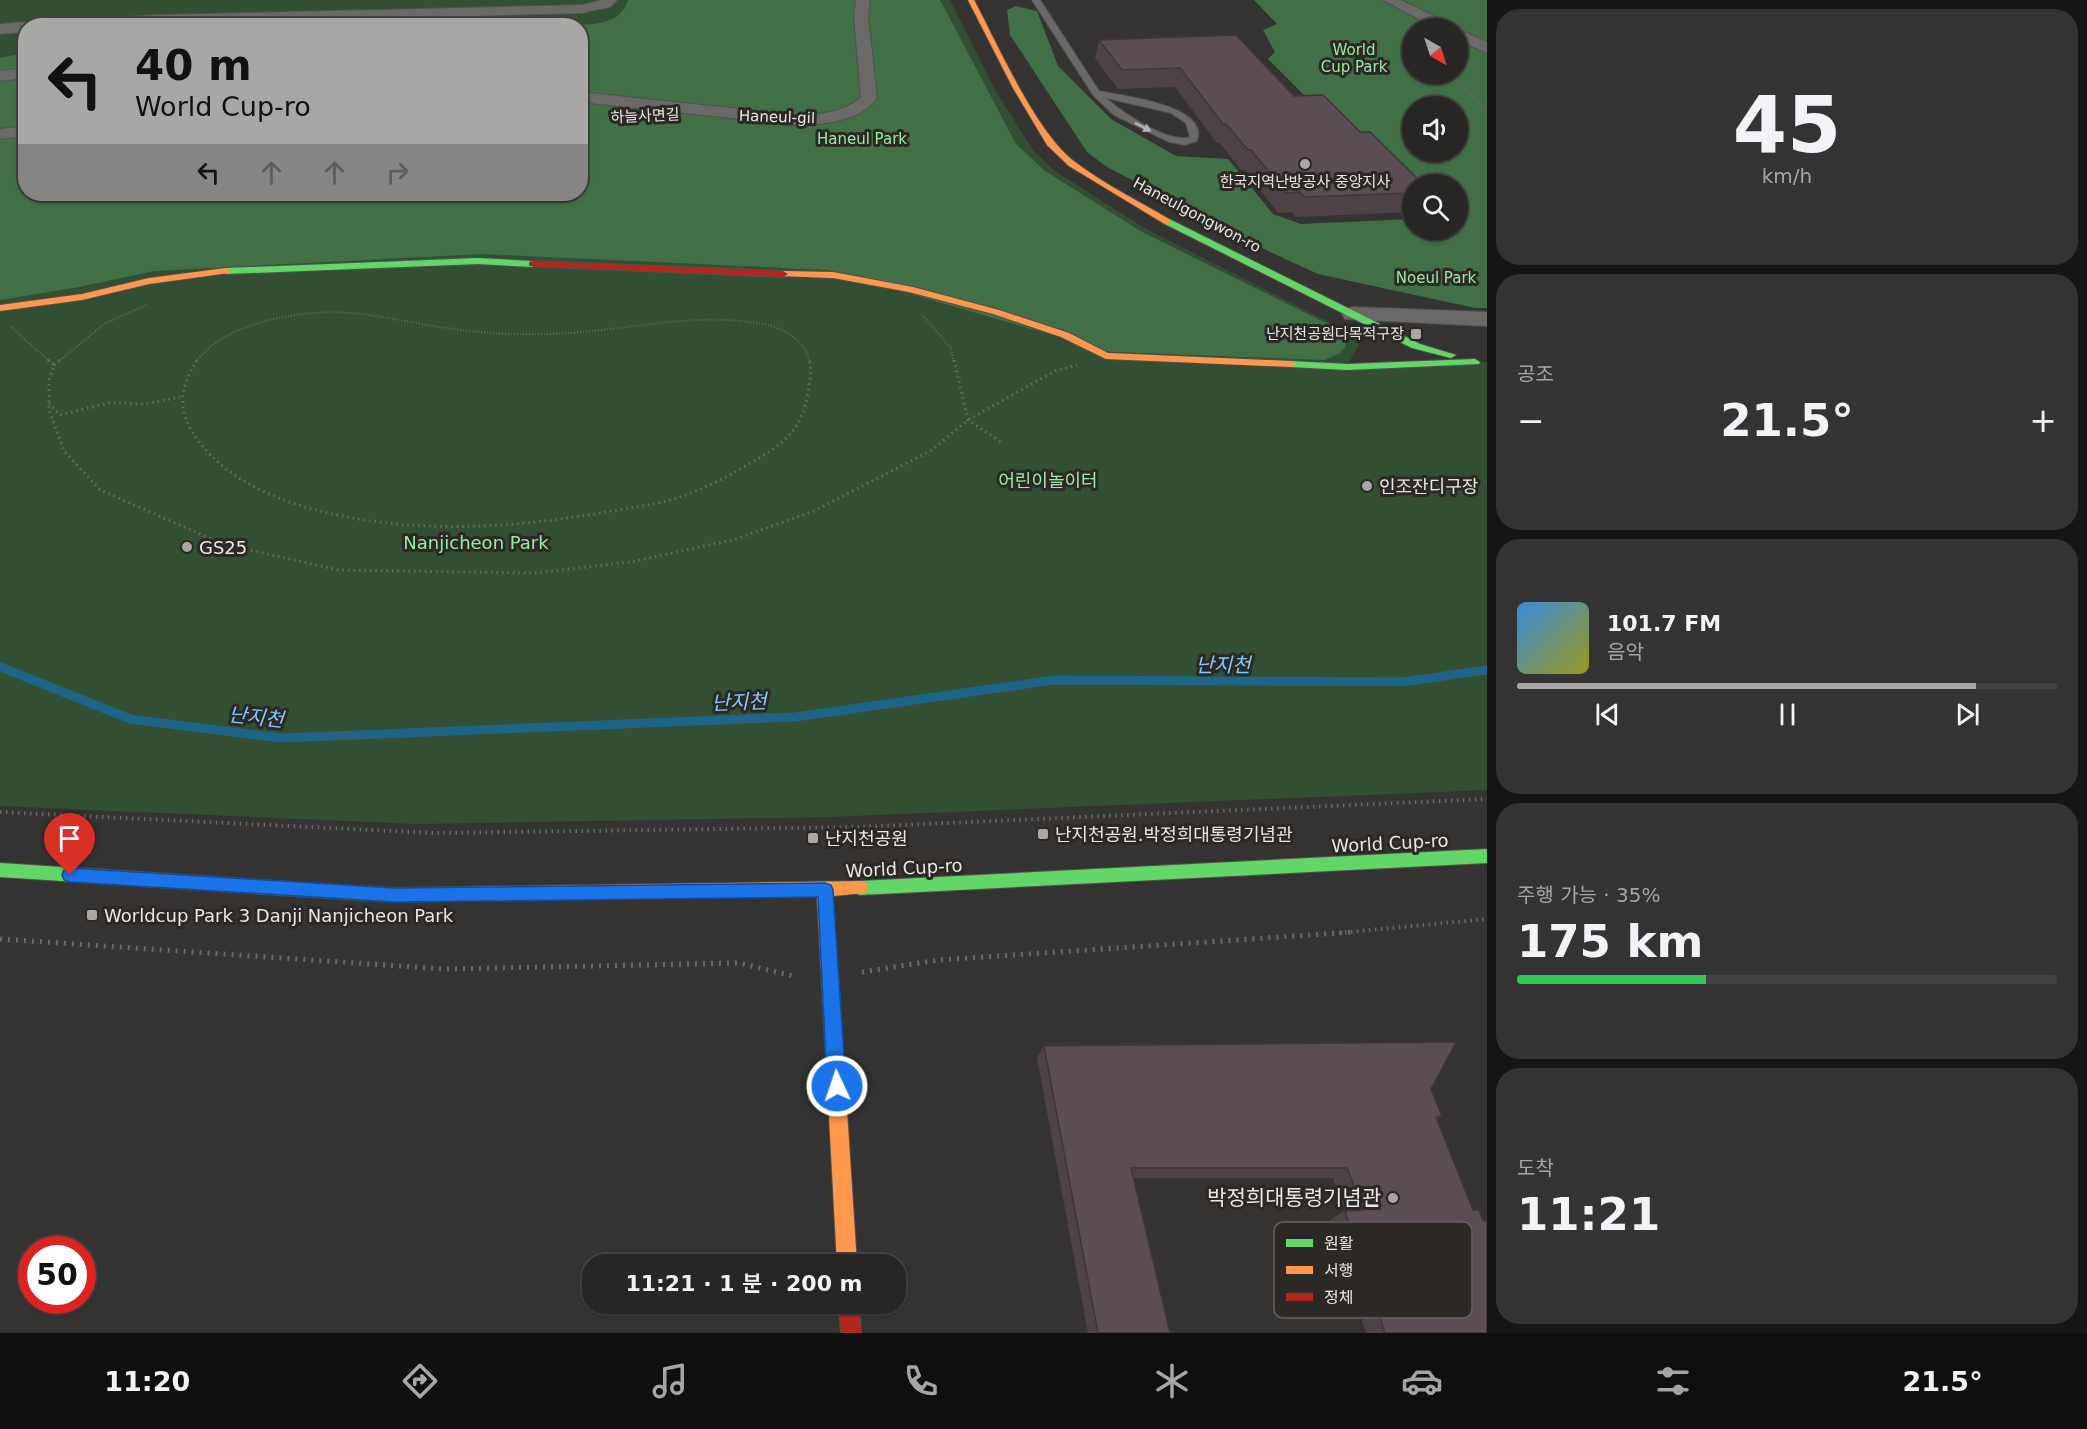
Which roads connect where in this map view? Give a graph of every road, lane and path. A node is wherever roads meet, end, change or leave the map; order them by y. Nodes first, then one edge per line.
1 (610, 0) edge
2 (863, 0) edge
3 (971, 0) edge
4 (1036, 0) edge
5 (1390, 0) edge
6 (305, 18) edge
7 (1427, 18) edge
8 (18, 28) edge
9 (0, 29) edge
10 (1468, 39) edge
11 (1487, 48) edge
12 (18, 74) edge
13 (0, 76) edge
14 (1459, 84) edge
15 (1096, 93) junction
16 (588, 99) edge
17 (1487, 109) edge
18 (709, 112) junction
19 (610, 118) dead end
20 (18, 132) edge
21 (0, 134) edge
22 (147, 305) dead end
23 (0, 308) edge
24 (919, 312) dead end
25 (1353, 314) junction
26 (1487, 319) edge
27 (9, 325) dead end
28 (1106, 356) junction
29 (1481, 362) edge
30 (54, 365) junction
31 (180, 397) junction
32 (49, 403) junction
33 (968, 420) junction
34 (1002, 443) dead end
35 (1487, 799) edge
36 (0, 812) edge
37 (1487, 856) edge
38 (0, 870) edge
39 (825, 890) junction
40 (1487, 919) edge
41 (0, 939) edge
42 (830, 975) junction
43 (846, 1254) edge
44 (850, 1314) edge
45 (851, 1333) edge

1 - 6 street
2 - 18 street, Haneul-gil
3 - 25 street, Haneulgongwon-ro
4 - 15 lane
5 - 7 street
8 - 9 street
10 - 11 street
12 - 13 street
14 - 17 path
15 -> 15 lane
16 - 18 street, Haneul-gil
18 - 19 street, 하늘사면길
20 - 21 street
22 - 30 path
23 - 28 street
24 - 33 path
25 - 26 street
25 - 29 street, Haneulgongwon-ro
27 - 30 path
28 - 29 street
28 - 33 path
30 - 32 path
31 - 31 path
31 - 32 path
32 - 33 path
33 - 34 path
35 - 36 path
37 - 39 street, World Cup-ro
38 - 39 street, World Cup-ro
39 - 42 street
40 - 42 path
41 - 42 path
42 - 43 street
44 - 45 street

